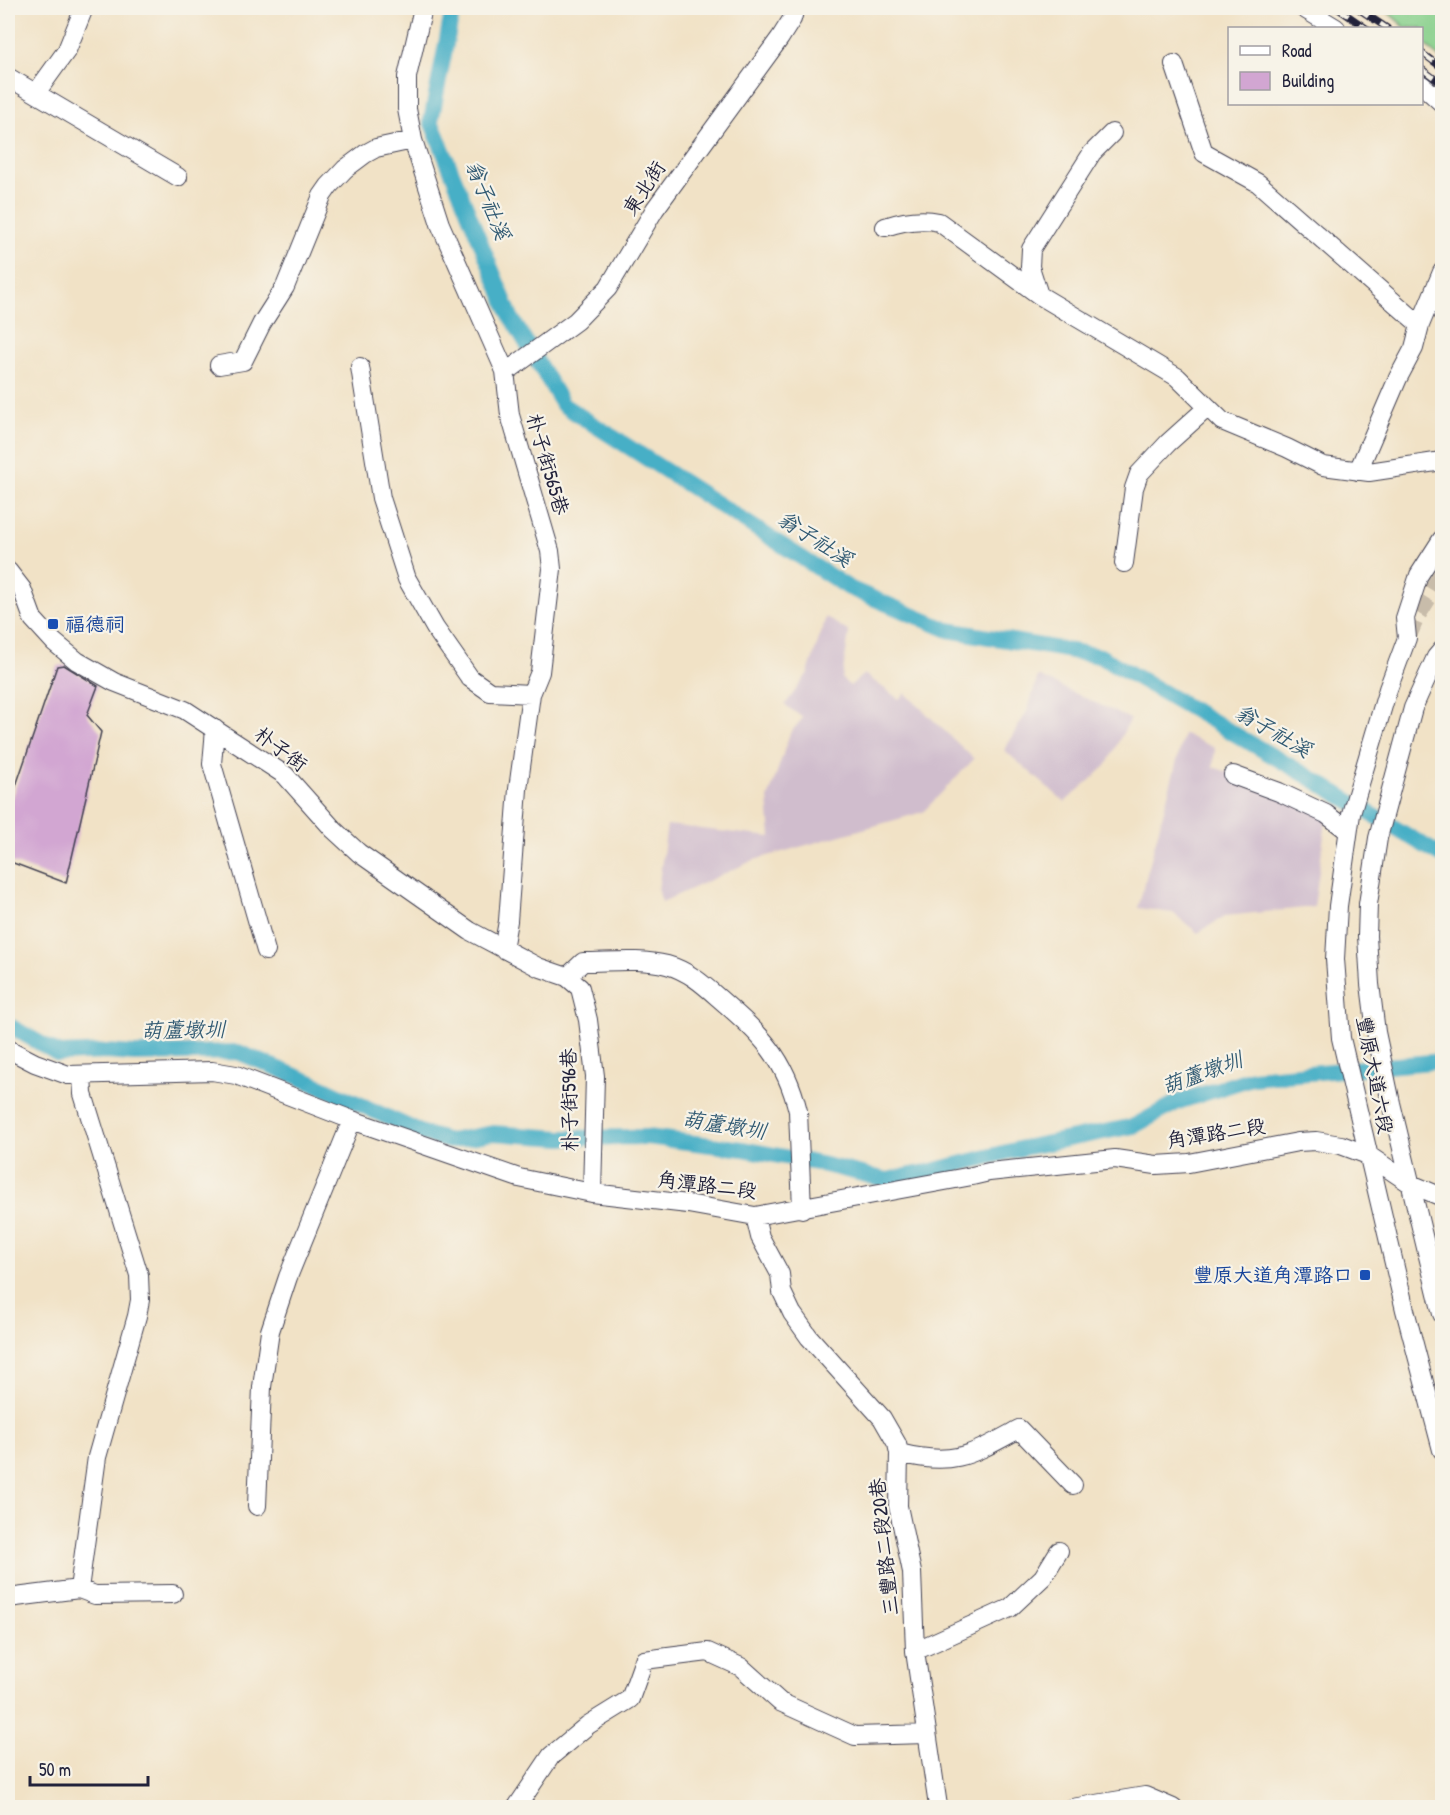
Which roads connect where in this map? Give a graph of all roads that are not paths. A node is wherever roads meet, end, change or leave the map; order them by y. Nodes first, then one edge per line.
1 (84, 8) edge
2 (423, 8) edge
3 (795, 8) edge
4 (1303, 8) edge
5 (1334, 27) edge
6 (1174, 64) dead end
7 (8, 76) edge
8 (1423, 86) edge
9 (36, 93) junction
10 (1443, 103) edge
11 (1112, 133) dead end
12 (413, 140) junction
13 (178, 177) dead end
14 (885, 227) dead end
15 (1443, 272) edge
16 (1039, 295) junction
17 (1420, 325) junction
18 (219, 365) dead end
19 (360, 367) dead end
20 (509, 369) junction
21 (1208, 407) junction
22 (1443, 461) edge
23 (1358, 471) junction
24 (1443, 539) edge
25 (1124, 563) dead end
26 (8, 571) edge
27 (1439, 654) edge
28 (531, 694) junction
29 (215, 729) junction
30 (1233, 775) dead end
31 (1349, 823) junction
32 (503, 949) junction
33 (266, 951) dead end
34 (567, 977) junction
35 (8, 1049) edge
36 (82, 1075) junction
37 (352, 1120) junction
38 (1368, 1155) junction
39 (1411, 1184) junction
40 (592, 1193) junction
41 (1443, 1197) edge
42 (802, 1209) junction
43 (755, 1216) junction
44 (1443, 1314) edge
45 (1443, 1450) edge
46 (898, 1453) junction
47 (1073, 1485) dead end
48 (257, 1506) dead end
49 (1059, 1551) dead end
50 (79, 1589) junction
51 (173, 1594) dead end
52 (8, 1598) edge
53 (915, 1651) junction
54 (927, 1734) junction
55 (516, 1808) edge
56 (937, 1808) edge
57 (1072, 1808) edge
58 (1173, 1808) edge

1 - 9 street
2 - 12 street, 朴子街565巷
3 - 20 street, 東北街
4 - 5 street
6 - 17 street
7 - 9 street
8 - 10 street
9 - 13 street
11 - 16 street
12 - 18 street
12 - 20 street, 朴子街565巷
14 - 16 street
15 - 17 street
16 - 21 street
17 - 23 street
19 - 28 street
20 - 28 street, 朴子街565巷
21 - 23 street
21 - 25 street
22 - 23 street
24 - 31 street, 豐原大道六段
26 - 29 street, 朴子街
27 - 39 street, 豐原大道六段
28 - 32 street, 朴子街565巷
29 - 32 street, 朴子街
29 - 33 street
30 - 31 street
31 - 38 street, 豐原大道六段
32 - 34 street, 朴子街
34 - 40 street, 朴子街596巷
34 - 42 street
35 - 36 street, 角潭路二段
36 - 37 street, 角潭路二段
36 - 50 street
37 - 40 street, 角潭路二段
37 - 48 street
38 - 39 street, 角潭路二段
38 - 42 street, 角潭路二段
38 - 45 street, 豐原大道六段
39 - 41 street, 角潭路二段
39 - 44 street, 豐原大道六段
40 - 43 street, 角潭路二段
42 - 43 street, 角潭路二段
43 - 46 street, 三豐路二段20巷
46 - 47 street
46 - 53 street, 三豐路二段20巷
49 - 53 street
50 - 51 street
50 - 52 street
53 - 54 street, 三豐路二段20巷
54 - 55 street
54 - 56 street, 三豐路二段20巷
57 - 58 street

